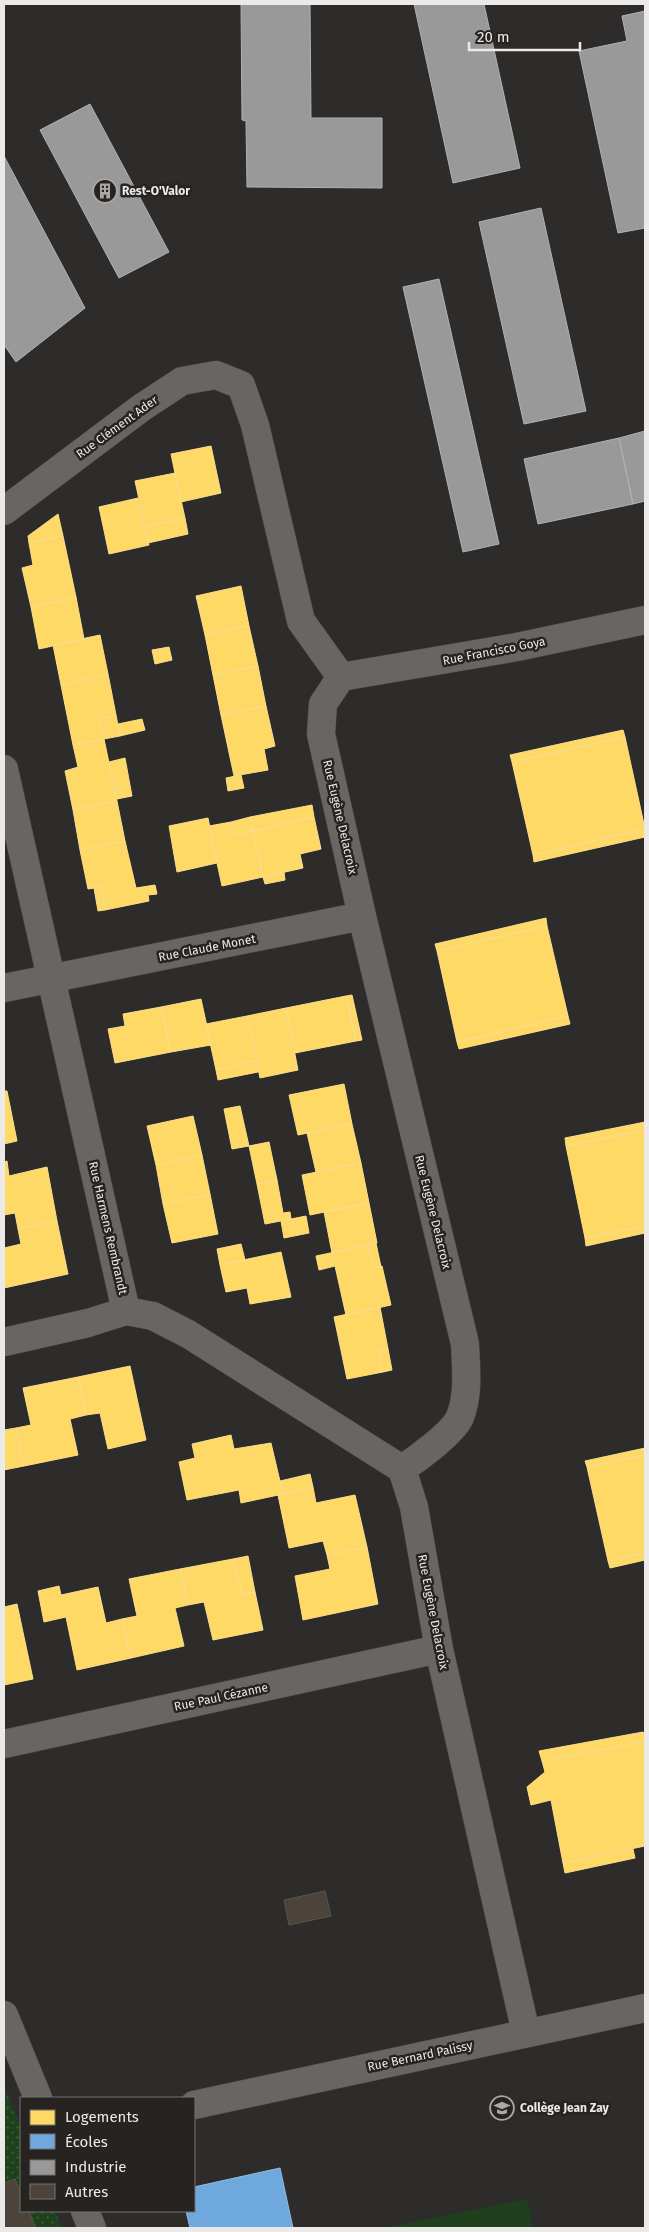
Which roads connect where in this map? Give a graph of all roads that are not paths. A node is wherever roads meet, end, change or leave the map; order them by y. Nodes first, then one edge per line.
1 (4, 511) edge
2 (645, 620) edge
3 (341, 677) junction
4 (4, 770) edge
5 (362, 916) junction
6 (52, 979) junction
7 (4, 988) edge
8 (126, 1311) junction
9 (4, 1342) edge
10 (402, 1469) junction
11 (439, 1649) junction
12 (4, 1744) edge
13 (645, 2008) edge
14 (4, 2015) edge
15 (526, 2033) junction
16 (38, 2097) edge
17 (195, 2105) edge
18 (85, 2212) edge
19 (92, 2228) edge

1 - 3 street, Rue Clément Ader
2 - 3 street, Rue Francisco Goya
3 - 5 street, Rue Eugène Delacroix
4 - 6 street, Rue Harmens Rembrandt
5 - 6 street, Rue Claude Monet
5 - 10 street, Rue Eugène Delacroix
6 - 7 street
6 - 8 street, Rue Harmens Rembrandt
8 - 9 street
8 - 10 street, Rue Harmens Rembrandt
10 - 11 street, Rue Eugène Delacroix
11 - 12 street, Rue Paul Cézanne
11 - 15 street, Rue Eugène Delacroix
13 - 15 street, Rue Bernard Palissy
14 - 16 street
15 - 17 street, Rue Bernard Palissy
18 - 19 street

